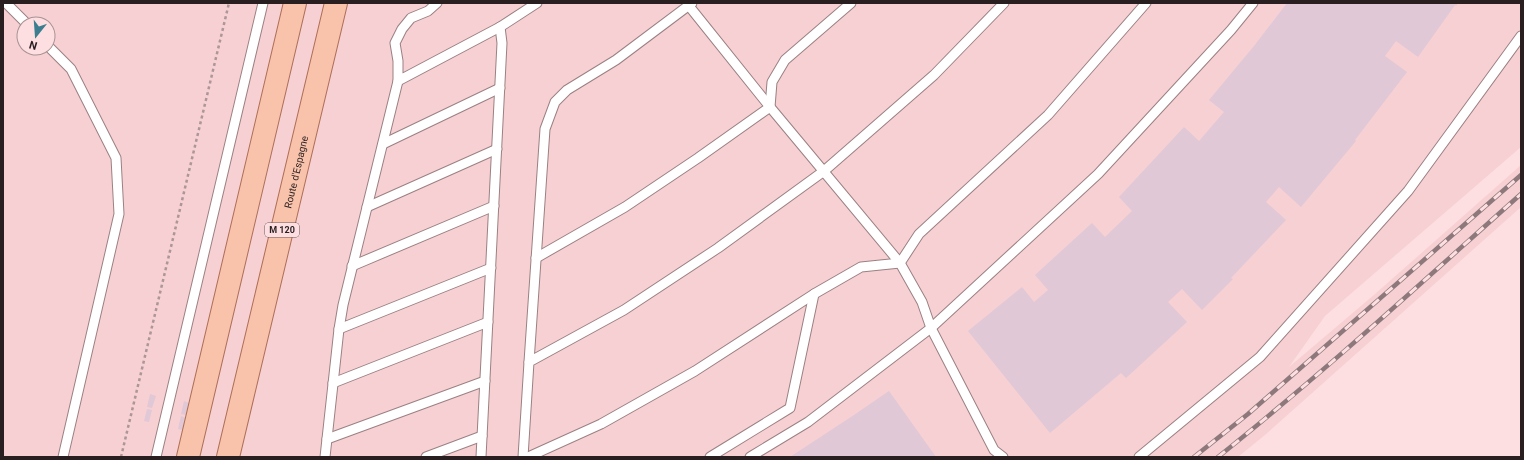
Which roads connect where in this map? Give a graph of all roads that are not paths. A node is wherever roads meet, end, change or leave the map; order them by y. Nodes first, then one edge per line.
1 (6, 3) edge
2 (263, 3) edge
3 (295, 3) edge
4 (336, 3) edge
5 (437, 3) edge
6 (537, 3) edge
7 (851, 3) edge
8 (1004, 3) edge
9 (1146, 3) edge
10 (1252, 3) edge
11 (691, 4) edge
12 (19, 16) edge
13 (500, 27) junction
14 (1521, 36) edge
15 (56, 54) edge
16 (398, 81) junction
17 (500, 88) junction
18 (770, 107) junction
19 (383, 144) junction
20 (497, 149) junction
21 (824, 171) junction
22 (494, 206) junction
23 (367, 207) junction
24 (536, 258) junction
25 (900, 263) junction
26 (352, 266) junction
27 (491, 268) junction
28 (814, 294) junction
29 (488, 322) junction
30 (931, 328) junction
31 (339, 329) junction
32 (529, 362) junction
33 (485, 380) junction
34 (333, 383) junction
35 (482, 436) junction
36 (327, 438) junction
37 (63, 457) edge
38 (156, 457) edge
39 (188, 457) edge
40 (228, 457) edge
41 (325, 457) edge
42 (426, 457) edge
43 (481, 457) edge
44 (523, 457) edge
45 (528, 457) edge
46 (710, 457) edge
47 (750, 457) edge
48 (1003, 457) edge
49 (1139, 457) edge

1 - 12 lane
2 - 38 lane
3 - 39 main road
4 - 40 main road, Route d'Espagne / M 120
5 - 16 lane
6 - 13 lane
7 - 18 lane
8 - 21 lane
9 - 25 lane
10 - 30 lane
11 - 18 lane
11 - 24 lane
13 - 16 lane
13 - 17 lane
14 - 49 lane
15 - 37 lane
16 - 19 lane
17 - 19 lane
17 - 20 lane
18 - 21 lane
18 - 24 lane
19 - 23 lane
20 - 22 lane
20 - 23 lane
21 - 25 lane
21 - 32 lane
22 - 26 lane
22 - 27 lane
23 - 26 lane
24 - 32 lane
25 - 28 lane
25 - 30 lane
26 - 31 lane
27 - 29 lane
27 - 31 lane
28 - 45 lane
28 - 46 lane
29 - 33 lane
29 - 34 lane
30 - 47 lane
30 - 48 lane
31 - 34 lane
32 - 44 lane
33 - 35 lane
33 - 36 lane
34 - 36 lane
35 - 42 lane
35 - 43 lane
36 - 41 lane

